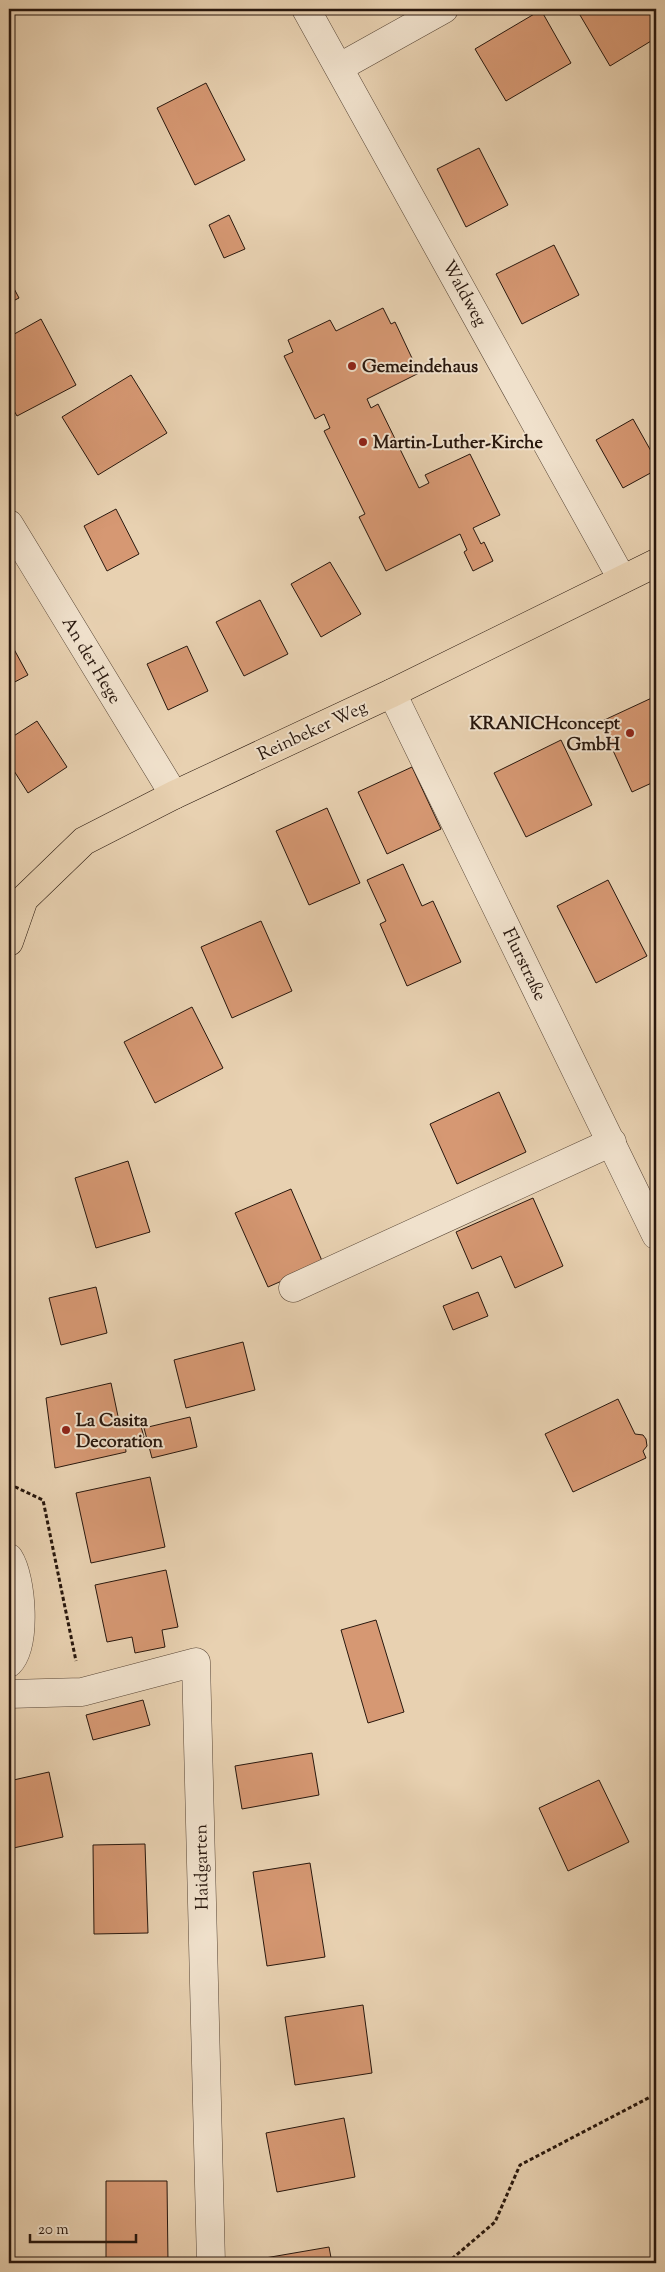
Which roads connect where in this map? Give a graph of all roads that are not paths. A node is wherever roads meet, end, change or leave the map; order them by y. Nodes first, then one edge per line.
1 (306, 9) edge
2 (444, 9) edge
3 (340, 67) junction
4 (9, 524) edge
5 (656, 563) edge
6 (622, 578) junction
7 (392, 693) junction
8 (174, 795) junction
9 (16, 902) edge
10 (9, 942) edge
11 (612, 1142) junction
12 (656, 1235) edge
13 (293, 1288) dead end
14 (9, 1558) edge
15 (9, 1663) edge
16 (9, 1694) edge
17 (212, 2263) edge

1 - 3 street, Waldweg
2 - 3 street
3 - 6 street, Waldweg
4 - 8 street, An der Hege
5 - 6 main road, Reinbeker Weg
6 - 7 main road, Reinbeker Weg
7 - 8 main road, Reinbeker Weg
7 - 11 street, Flurstraße
8 - 9 main road, Reinbeker Weg
9 - 10 main road, Reinbeker Weg
11 - 12 street, Flurstraße
11 - 13 street
14 - 15 street
16 - 17 street, Haidgarten

